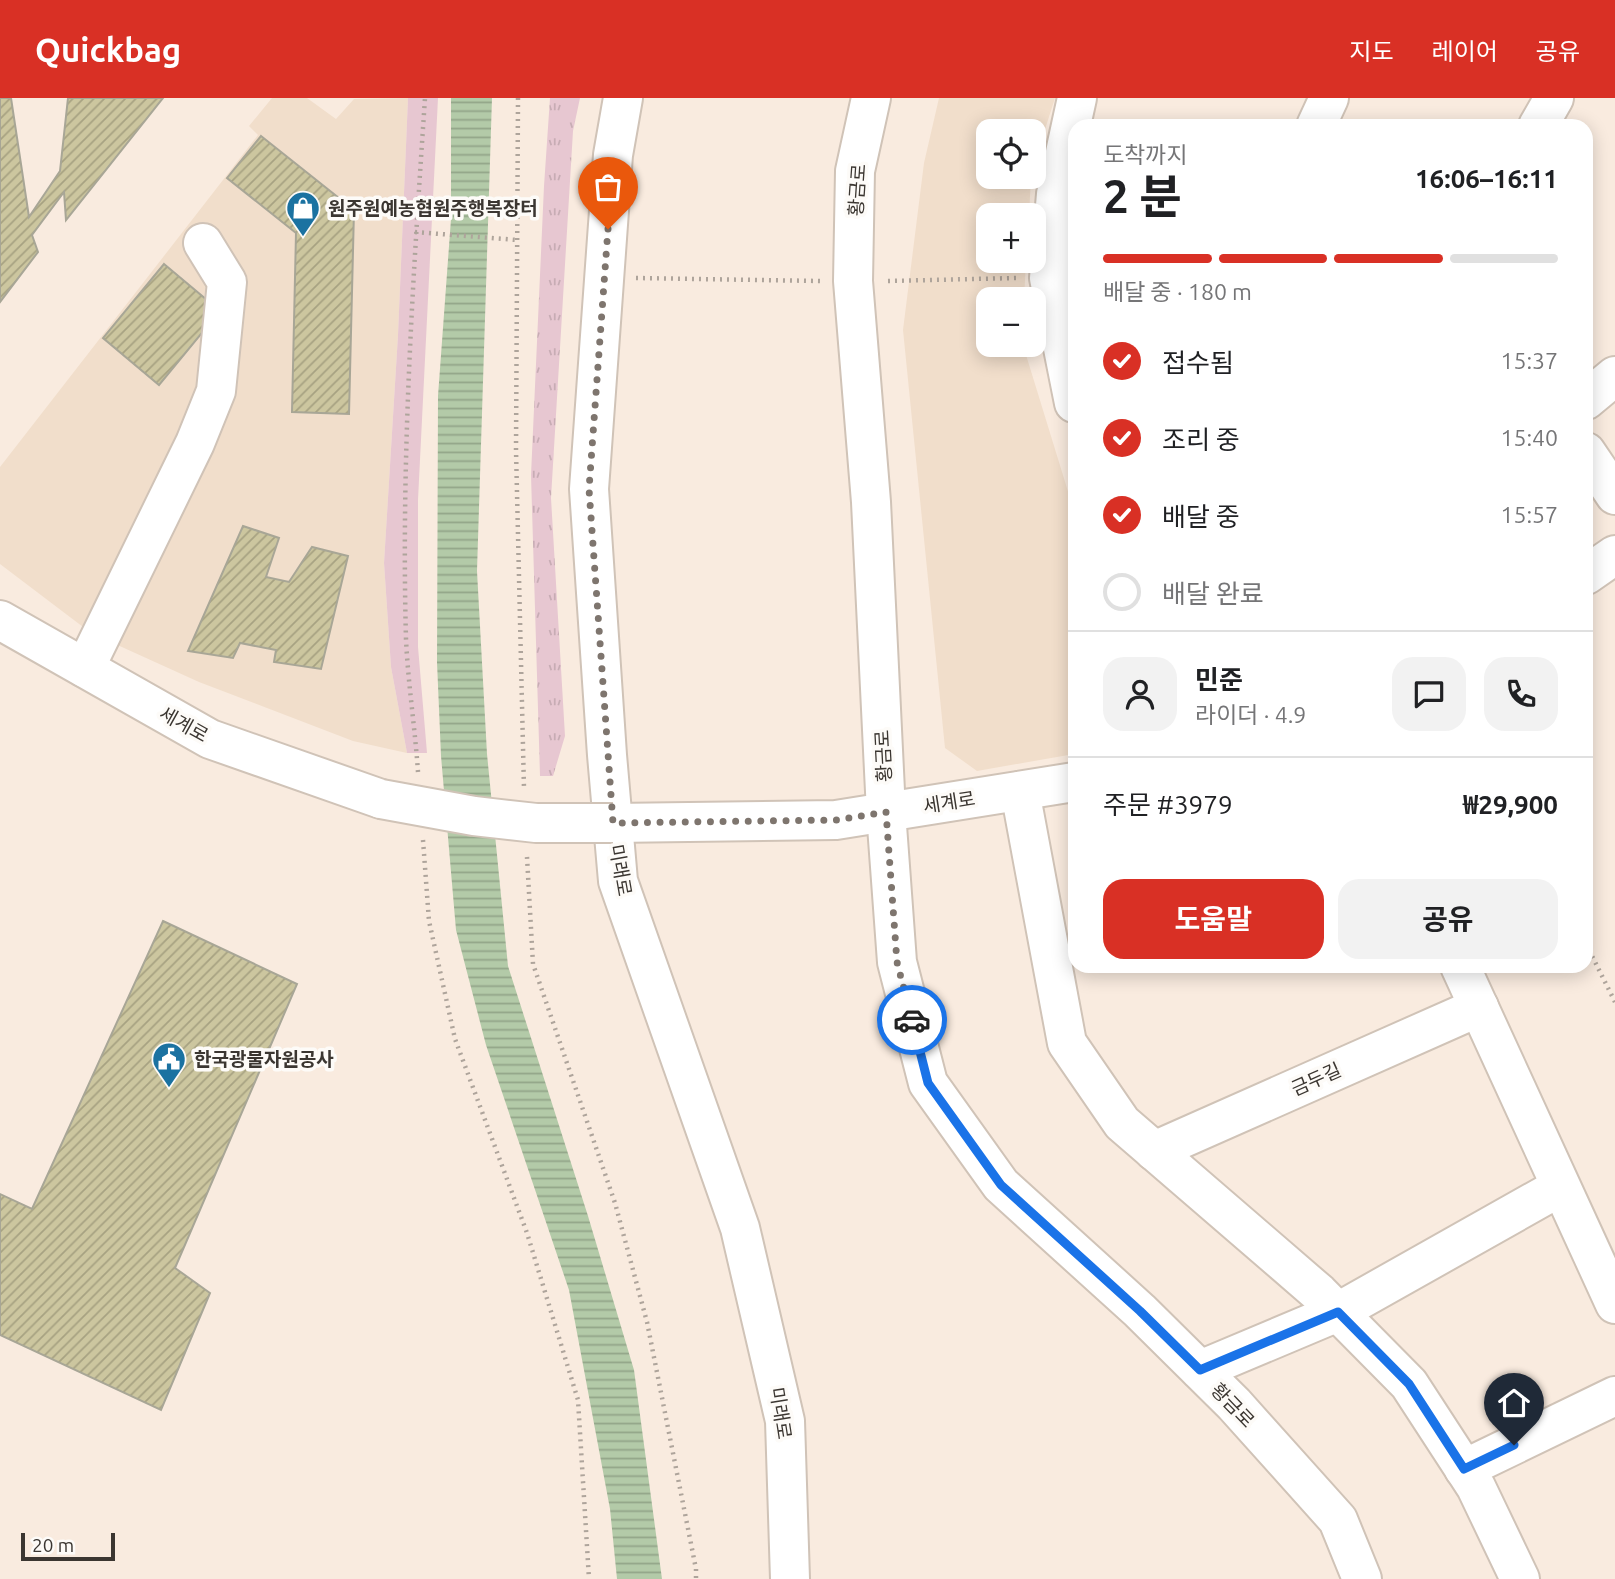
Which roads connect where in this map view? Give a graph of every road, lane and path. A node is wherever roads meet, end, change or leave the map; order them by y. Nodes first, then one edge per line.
1 (623, 98) edge
2 (872, 98) edge
3 (1077, 98) edge
4 (1329, 98) edge
5 (1554, 98) edge
6 (1072, 119) edge
7 (1319, 119) edge
8 (1542, 119) edge
9 (1068, 139) edge
10 (415, 232) dead end
11 (517, 240) dead end
12 (203, 243) dead end
13 (1068, 373) edge
14 (1615, 376) edge
15 (1593, 394) edge
16 (1593, 462) edge
17 (1615, 495) edge
18 (1615, 555) edge
19 (1593, 570) edge
20 (0, 620) edge
21 (85, 668) junction
22 (1068, 783) edge
23 (1020, 791) junction
24 (886, 812) junction
25 (613, 823) junction
26 (1061, 946) edge
27 (1593, 958) edge
28 (1463, 973) edge
29 (1615, 1002) edge
30 (1479, 1007) junction
31 (1154, 1151) junction
32 (1560, 1187) junction
33 (1615, 1304) edge
34 (1338, 1312) junction
35 (1200, 1370) junction
36 (1615, 1396) edge
37 (1464, 1469) junction
38 (790, 1579) edge
39 (1362, 1579) edge
40 (1520, 1579) edge

1 - 25 street, 미래로
2 - 24 street, 황금로
3 - 6 street
4 - 7 street
5 - 8 street
9 - 13 street
10 - 11 path
12 - 21 street
14 - 15 street
16 - 17 street
18 - 19 street
20 - 21 street, 세계로
21 - 25 street, 세계로, bridge
22 - 23 street, 세계로
23 - 24 street, 세계로
23 - 26 street
24 - 25 street, 세계로
24 - 35 street, 황금로
25 - 38 street, 미래로
26 - 31 street
27 - 29 path
28 - 30 street
30 - 31 street, 금두길
30 - 32 street
31 - 34 street
32 - 33 street
32 - 34 street
34 - 35 street
34 - 37 street
35 - 39 street, 황금로
36 - 37 street
37 - 40 street

